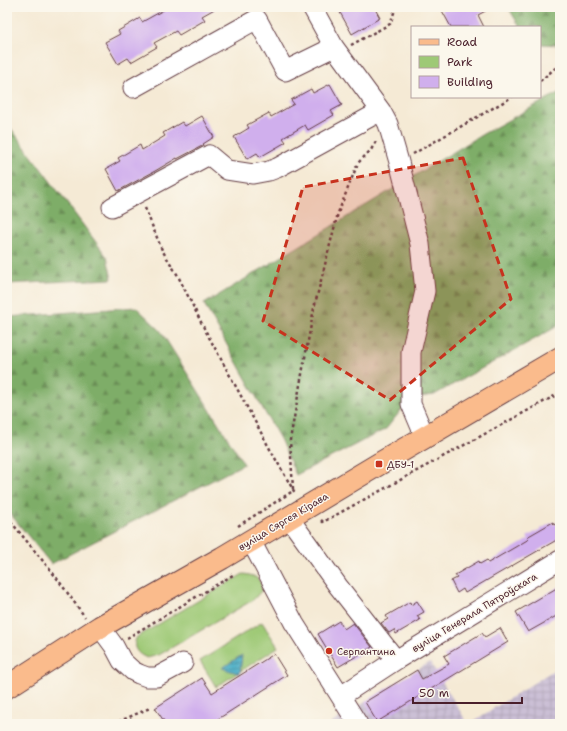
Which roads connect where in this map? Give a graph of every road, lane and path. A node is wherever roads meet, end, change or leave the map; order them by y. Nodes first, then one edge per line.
1 (312, 7) edge
2 (396, 7) edge
3 (254, 13) edge
4 (342, 46) junction
5 (560, 64) edge
6 (541, 80) edge
7 (133, 88) dead end
8 (510, 98) edge
9 (384, 118) junction
10 (399, 162) junction
11 (138, 193) junction
12 (112, 207) dead end
13 (560, 358) edge
14 (560, 393) edge
15 (425, 437) junction
16 (293, 491) junction
17 (7, 517) edge
18 (289, 518) junction
19 (323, 522) dead end
20 (232, 529) dead end
21 (251, 541) junction
22 (560, 560) edge
23 (233, 576) dead end
24 (100, 627) junction
25 (114, 646) junction
26 (396, 660) junction
27 (183, 663) dead end
28 (7, 687) edge
29 (341, 696) junction
30 (150, 708) dead end
31 (113, 724) edge
32 (358, 724) edge

1 - 4 street
2 - 4 path
3 - 4 street
3 - 7 street
4 - 9 street
5 - 6 path
8 - 10 path
9 - 10 street
9 - 11 street
9 - 16 path
10 - 15 street
11 - 12 street
11 - 16 path
13 - 15 main road, вуліца Сяргея Кірава
14 - 19 path
15 - 18 main road, вуліца Сяргея Кірава
16 - 20 path
17 - 24 path
18 - 21 main road, вуліца Сяргея Кірава
18 - 26 street
21 - 24 main road, вуліца Сяргея Кірава
21 - 29 street
22 - 26 street, вуліца Генерала Пятроўскага
23 - 25 path
24 - 25 street
24 - 28 main road, вуліца Сяргея Кірава
25 - 27 street
26 - 29 street, вуліца Генерала Пятроўскага
29 - 32 street
30 - 31 path

